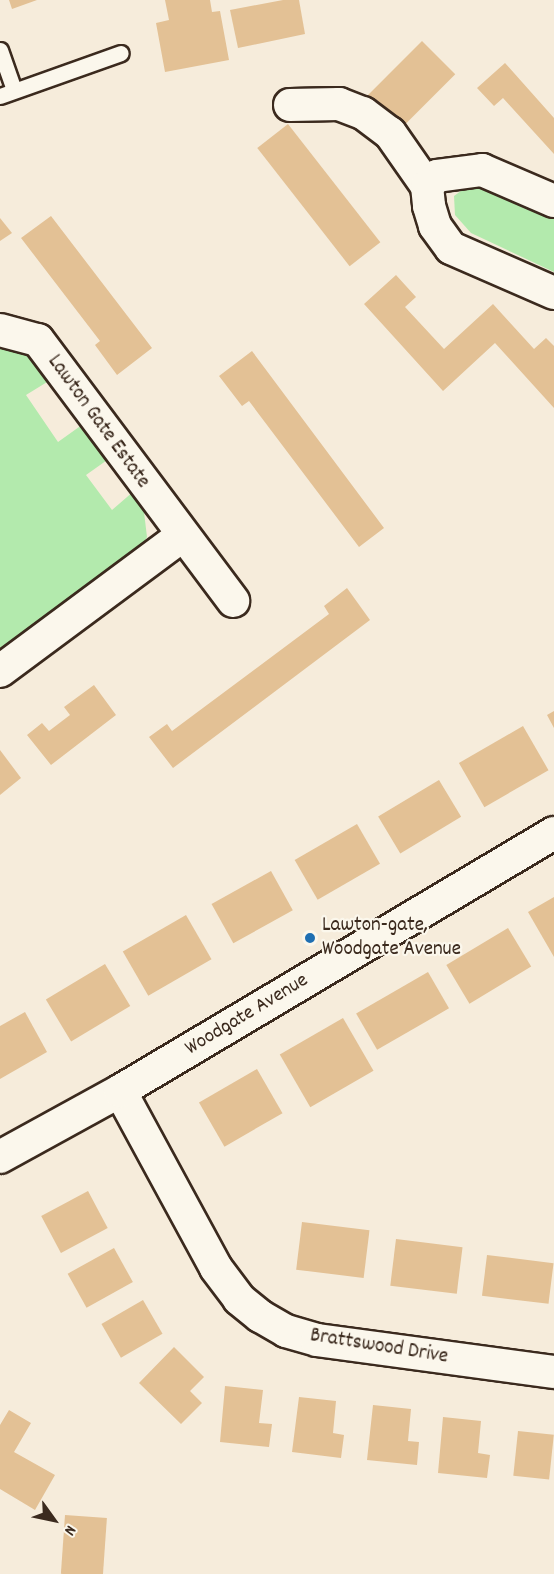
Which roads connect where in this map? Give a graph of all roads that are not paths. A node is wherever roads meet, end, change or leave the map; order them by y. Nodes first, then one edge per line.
1 (0, 50) edge
2 (121, 53) dead end
3 (7, 93) edge
4 (290, 105) dead end
5 (427, 186) junction
6 (554, 201) edge
7 (554, 292) edge
8 (0, 330) edge
9 (182, 536) junction
10 (233, 602) dead end
11 (0, 671) edge
12 (554, 833) edge
13 (120, 1091) junction
14 (0, 1157) edge
15 (554, 1372) edge

1 - 3 lane
2 - 3 lane
4 - 5 street
5 - 6 street
5 - 7 street
8 - 9 street, Lawton Gate Estate
9 - 10 street, Lawton Gate Estate
9 - 11 street
12 - 13 street, Woodgate Avenue
13 - 14 street, Woodgate Avenue
13 - 15 street, Brattswood Drive

